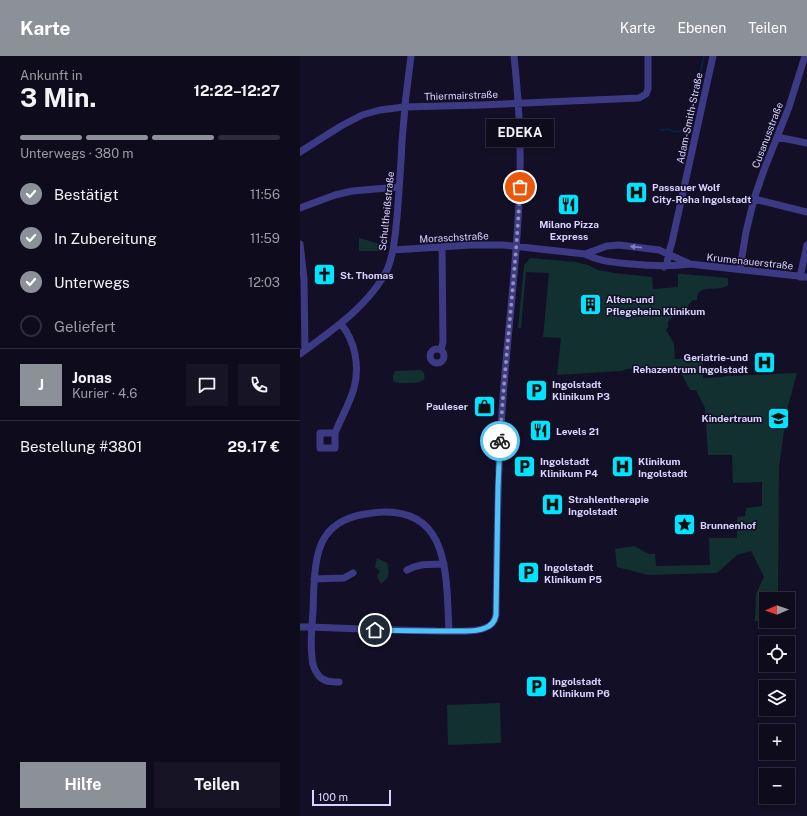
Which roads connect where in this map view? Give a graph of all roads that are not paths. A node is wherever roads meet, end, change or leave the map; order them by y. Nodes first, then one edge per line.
1 (411, 56) edge
2 (514, 56) edge
3 (648, 56) edge
4 (713, 56) edge
5 (805, 56) edge
6 (803, 75) edge
7 (518, 103) junction
8 (404, 107) junction
9 (777, 137) junction
10 (807, 144) edge
11 (300, 152) edge
12 (400, 187) junction
13 (754, 199) junction
14 (300, 208) edge
15 (807, 212) edge
16 (300, 244) edge
17 (807, 245) edge
18 (516, 246) junction
19 (442, 247) junction
20 (604, 248) junction
21 (393, 250) junction
22 (585, 254) junction
23 (668, 255) junction
24 (603, 260) junction
25 (690, 264) junction
26 (664, 267) junction
27 (740, 269) junction
28 (804, 277) edge
29 (302, 280) edge
30 (341, 324) junction
31 (440, 350) dead end
32 (303, 352) edge
33 (335, 433) dead end
34 (444, 564) junction
35 (407, 570) dead end
36 (353, 572) dead end
37 (314, 579) junction
38 (312, 627) junction
39 (300, 628) edge
40 (449, 631) junction
41 (339, 682) dead end

1 - 8 street, Schultheißstraße
2 - 7 street
3 - 7 street, Thiermairstraße
4 - 23 street, Adam-Smith-Straße
5 - 6 street, Cusanusstraße
6 - 9 street, Cusanusstraße
7 - 8 street, Thiermairstraße
7 - 18 street
8 - 11 street, Thiermairstraße
8 - 12 street, Schultheißstraße
9 - 10 street
9 - 13 street, Cusanusstraße
12 - 14 street
12 - 21 street, Schultheißstraße
13 - 15 street
13 - 27 street, Cusanusstraße
16 - 29 street
17 - 28 street
18 - 19 street, Moraschstraße
18 - 22 street, Krumenauerstraße
18 - 40 street
19 - 21 street, Moraschstraße
19 - 31 street
20 - 22 street, Krumenauerstraße
23 -> 20 street, Krumenauerstraße
20 - 24 street
21 - 30 street, Schultheißstraße
22 - 24 street, Krumenauerstraße
23 - 25 street, Krumenauerstraße
23 - 26 street, Adam-Smith-Straße
24 - 26 street, Krumenauerstraße
25 - 26 street, Krumenauerstraße
25 - 27 street, Krumenauerstraße
27 - 28 street, Krumenauerstraße
29 - 32 street
30 - 32 street, Schultheißstraße
30 - 33 street
34 - 35 street
34 - 37 street
34 - 40 street
36 - 37 street
37 - 38 street
38 - 39 street
38 - 40 street
38 - 41 street

